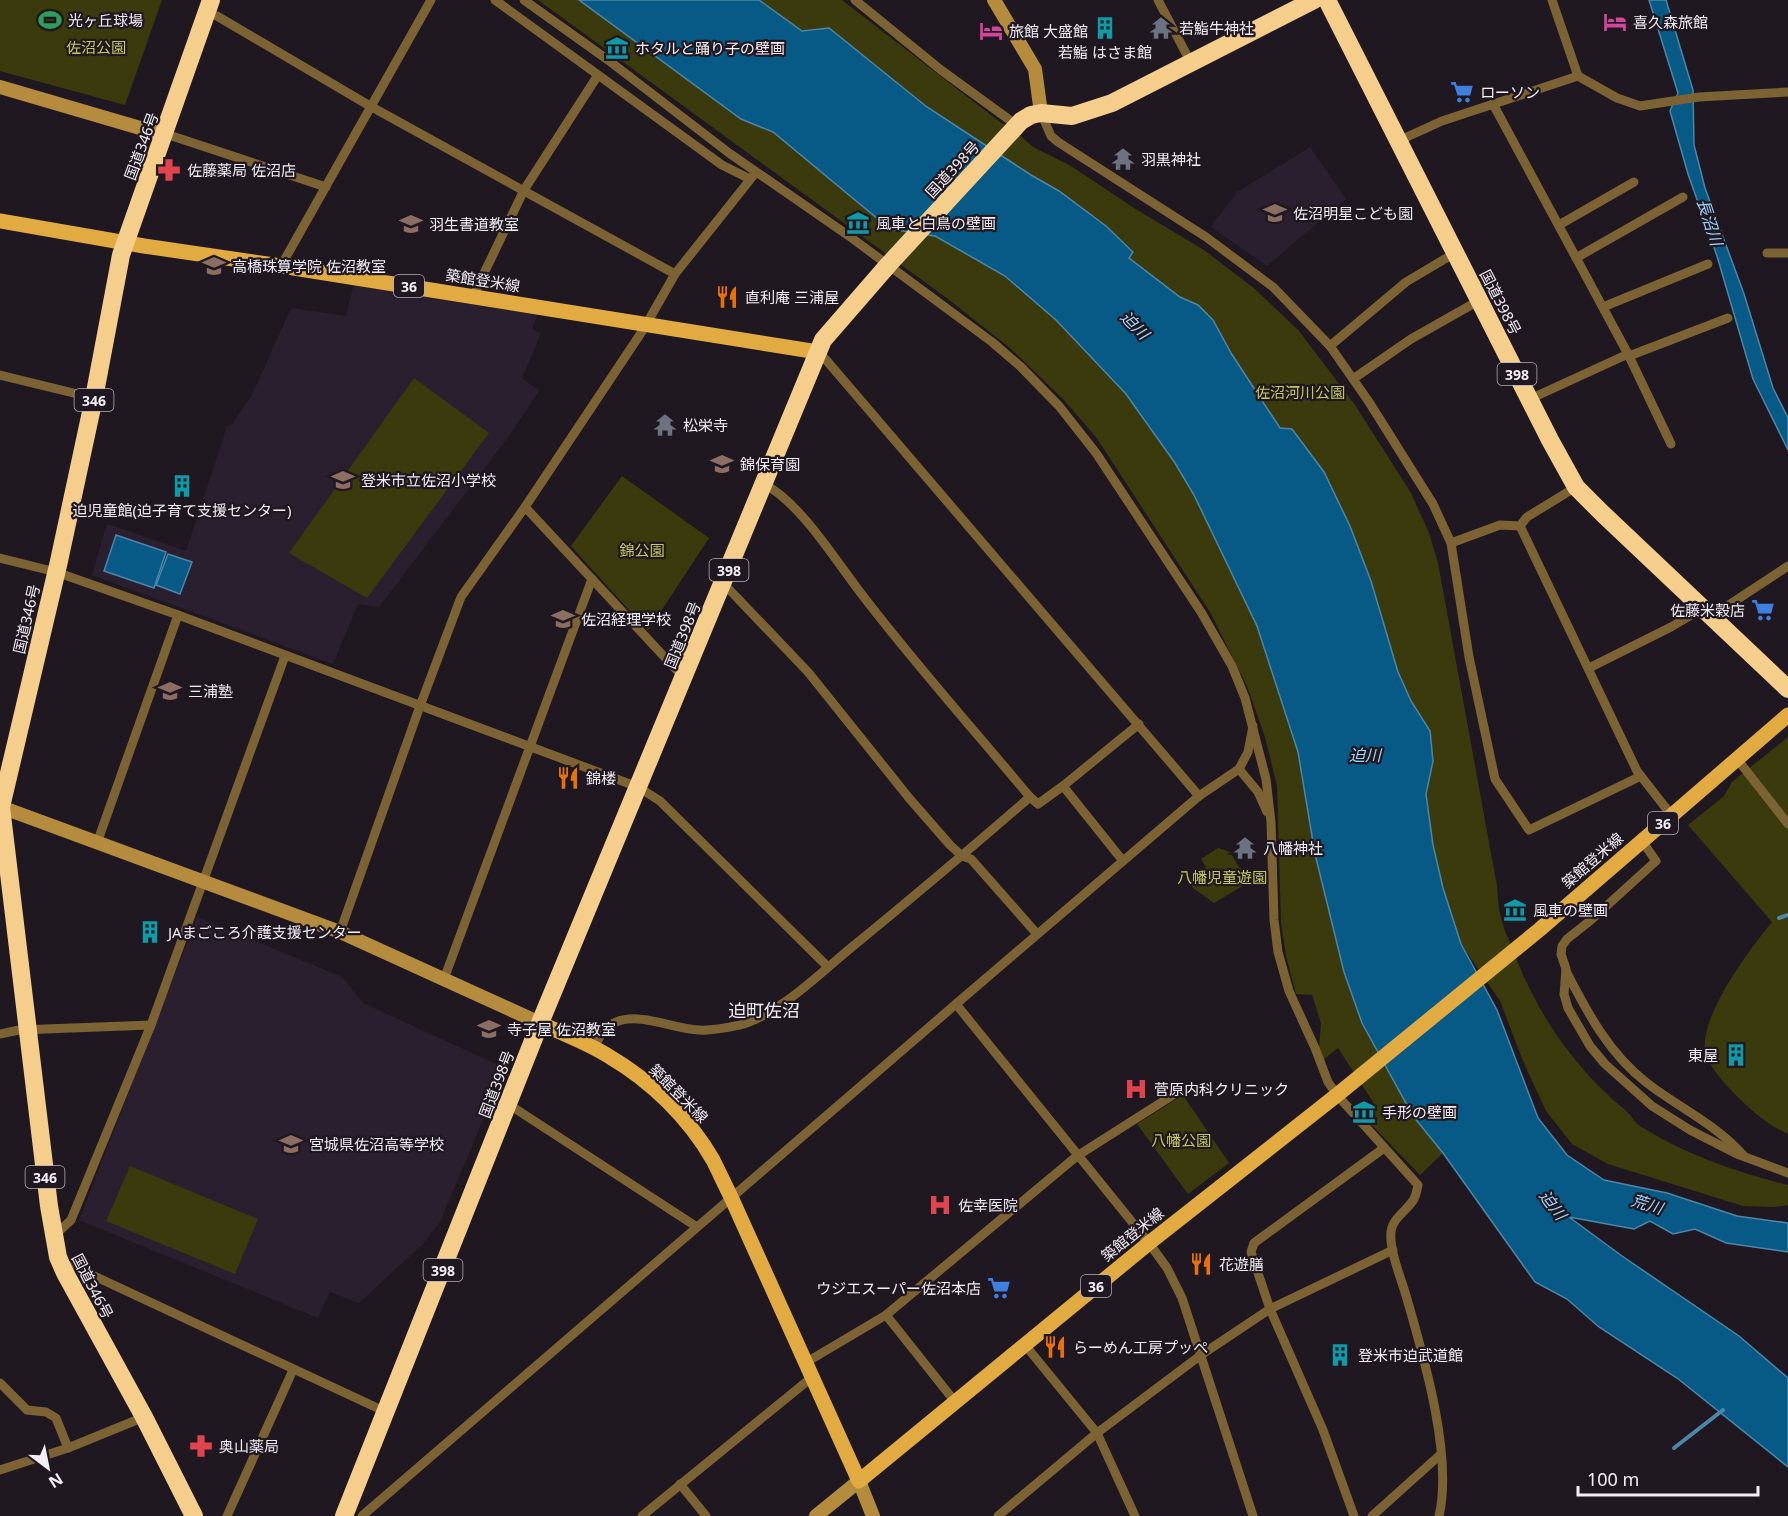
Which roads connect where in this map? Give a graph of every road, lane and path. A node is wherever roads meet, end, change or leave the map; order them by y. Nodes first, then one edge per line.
1 (431, 0) edge
2 (495, 0) edge
3 (524, 0) edge
4 (855, 0) edge
5 (994, 0) edge
6 (1158, 0) edge
7 (1314, 0) edge
8 (1327, 0) edge
9 (1552, 0) edge
10 (209, 6) edge
11 (1191, 63) junction
12 (598, 75) junction
13 (1578, 76) junction
14 (0, 87) edge
15 (1788, 93) edge
16 (1494, 104) junction
17 (370, 106) junction
18 (1044, 120) junction
19 (1013, 129) junction
20 (164, 135) junction
21 (1398, 141) junction
22 (753, 175) junction
23 (1634, 182) dead end
24 (326, 187) junction
25 (524, 190) junction
26 (1683, 196) dead end
27 (0, 221) edge
28 (1559, 225) junction
29 (125, 243) junction
30 (1455, 253) junction
31 (1767, 253) dead end
32 (1788, 253) edge
33 (1576, 258) junction
34 (889, 264) junction
35 (1708, 264) dead end
36 (281, 266) junction
37 (675, 274) junction
38 (474, 297) junction
39 (1480, 300) junction
40 (1603, 307) junction
41 (1728, 318) dead end
42 (645, 325) junction
43 (1330, 346) junction
44 (818, 352) junction
45 (1629, 355) junction
46 (0, 375) edge
47 (1353, 380) junction
48 (94, 398) junction
49 (1530, 399) junction
50 (1671, 444) dead end
51 (764, 484) junction
52 (1576, 487) junction
53 (525, 507) junction
54 (1520, 526) junction
55 (1451, 543) junction
56 (0, 558) edge
57 (1788, 566) edge
58 (56, 572) junction
59 (592, 579) junction
60 (723, 583) junction
61 (1708, 612) junction
62 (178, 615) junction
63 (285, 656) junction
64 (1589, 668) junction
65 (684, 678) junction
66 (1788, 689) edge
67 (420, 706) junction
68 (1788, 715) edge
69 (1253, 722) junction
70 (1139, 724) junction
71 (530, 746) junction
72 (1737, 759) junction
73 (1239, 769) junction
74 (1641, 776) junction
75 (1064, 786) junction
76 (638, 787) junction
77 (1199, 796) junction
78 (1030, 797) junction
79 (0, 807) edge
80 (1672, 816) junction
81 (1271, 822) junction
82 (1788, 824) edge
83 (1642, 841) junction
84 (97, 843) junction
85 (962, 856) junction
86 (1123, 861) junction
87 (202, 881) junction
88 (340, 932) junction
89 (1037, 934) junction
90 (828, 967) junction
91 (1566, 969) junction
92 (444, 979) junction
93 (956, 1004) junction
94 (540, 1023) junction
95 (151, 1025) junction
96 (27, 1030) junction
97 (0, 1034) edge
98 (594, 1048) junction
99 (1184, 1088) dead end
100 (1337, 1095) junction
101 (508, 1104) junction
102 (1384, 1148) junction
103 (1077, 1156) junction
104 (1746, 1159) junction
105 (1788, 1173) edge
106 (731, 1197) junction
107 (697, 1227) junction
108 (54, 1236) junction
109 (1149, 1243) junction
110 (1394, 1250) junction
111 (61, 1263) junction
112 (1270, 1309) junction
113 (886, 1315) junction
114 (1025, 1345) junction
115 (1201, 1355) junction
116 (293, 1370) junction
117 (808, 1371) junction
118 (0, 1383) edge
119 (956, 1403) junction
120 (386, 1412) junction
121 (144, 1417) junction
122 (1097, 1433) junction
123 (68, 1448) junction
124 (1441, 1454) junction
125 (0, 1470) edge
126 (859, 1481) junction
127 (680, 1484) junction
128 (194, 1516) edge
129 (227, 1516) edge
130 (344, 1516) edge
131 (362, 1516) edge
132 (642, 1516) edge
133 (706, 1516) edge
134 (816, 1516) edge
135 (873, 1516) edge
136 (998, 1516) edge
137 (1135, 1516) edge
138 (1253, 1516) edge
139 (1354, 1516) edge
140 (1372, 1516) edge
141 (1439, 1516) edge

1 - 17 street
2 - 12 street
3 - 22 street
4 - 19 street
5 - 18 street
6 - 11 street
7 - 11 highway
8 - 21 highway, 国道398号 / 398
9 - 13 street
10 - 17 street
10 - 20 highway, 国道346号 / 346
11 - 18 highway
12 - 22 street
12 - 25 street
13 - 15 street
13 - 16 street
14 - 20 street
16 - 21 street
16 - 28 street
17 - 24 street
17 - 25 street
18 - 19 highway, 国道398号 / 398
18 - 43 street
19 - 34 highway, 国道398号 / 398
20 - 24 street
20 - 29 highway, 国道346号 / 346
21 - 30 highway, 国道398号 / 398
22 - 34 street
22 - 37 street
23 - 28 street
24 - 36 street
25 - 37 street
25 - 38 street
26 - 33 street
27 - 29 main road, 築館登米線 / 36
28 - 33 street
29 - 36 main road, 築館登米線 / 36
29 - 48 highway, 国道346号 / 346
30 - 39 highway, 国道398号 / 398
30 - 43 street
31 - 32 street
33 - 40 street
34 - 44 highway, 国道398号 / 398
34 - 69 street
35 - 40 street
36 - 38 main road, 築館登米線 / 36
37 - 42 street
38 - 42 main road, 築館登米線 / 36
39 - 47 street
39 - 49 highway, 国道398号 / 398
40 - 45 street
41 - 45 street
42 - 44 main road, 築館登米線 / 36
42 - 53 street
43 - 47 street
44 - 51 highway, 国道398号 / 398
44 - 70 street
45 - 49 street
45 - 50 street
46 - 48 street
47 - 55 street
48 - 58 highway, 国道346号 / 346
49 - 52 highway, 国道398号 / 398
51 - 60 highway, 国道398号 / 398
51 - 78 street
52 - 54 street
52 - 61 highway, 国道398号 / 398
53 - 59 street
53 - 67 street
54 - 55 street
54 - 64 street
55 - 74 street
56 - 58 street
57 - 61 street
58 - 62 street
58 - 79 highway, 国道346号 / 346
59 - 65 street
59 - 71 street
60 - 65 highway, 国道398号 / 398
60 - 85 street
61 - 64 street
61 - 66 highway, 国道398号 / 398
62 - 63 street
62 - 84 street
63 - 67 street
63 - 87 street
64 - 74 street
65 - 76 highway, 国道398号 / 398
67 - 71 street
67 - 88 street
68 - 72 main road, 築館登米線 / 36
69 - 73 street
69 - 81 street
70 - 75 street
70 - 77 street
71 - 76 street
71 - 92 street
72 - 80 main road, 築館登米線 / 36
72 - 82 street
73 - 77 street
73 - 81 street
74 - 80 street
75 - 78 street
75 - 86 street
76 - 90 street
76 - 94 highway, 国道398号 / 398
77 - 86 street
78 - 85 street
79 - 84 street
79 - 96 highway, 国道346号 / 346
80 - 83 main road, 築館登米線 / 36
81 - 100 street
83 - 91 street
83 - 100 main road, 築館登米線 / 36
84 - 87 street
85 - 89 street
85 - 90 street
86 - 89 street
87 - 88 street
87 - 95 street
88 - 92 street
89 - 93 street
90 - 98 street
91 - 104 street
91 - 104 street
92 - 94 street
93 - 103 street
93 - 106 street
94 - 98 main road, 築館登米線
94 - 101 highway, 国道398号 / 398
95 - 96 street
95 - 108 street
96 - 97 street
96 - 108 highway, 国道346号 / 346
98 - 106 main road, 築館登米線
99 - 103 street
100 - 102 street
100 - 109 main road, 築館登米線 / 36
101 - 107 street
101 - 120 highway, 国道398号 / 398
102 - 110 street
102 - 112 street
103 - 109 street
103 - 113 street
104 - 105 street
106 - 107 street
106 - 117 main road, 築館登米線
107 - 131 street
108 - 111 highway, 国道346号 / 346
109 - 114 main road, 築館登米線 / 36
109 - 115 street
110 - 112 street
110 - 124 street
111 - 116 street
111 - 121 highway, 国道346号 / 346
112 - 115 street
112 - 139 street
113 - 117 street
113 - 119 street
114 - 119 main road, 築館登米線 / 36
114 - 122 street
115 - 122 street
115 - 138 street
116 - 120 street
116 - 129 street
117 - 126 main road, 築館登米線
117 - 127 street
118 - 123 street
119 - 126 main road, 築館登米線 / 36
120 - 130 highway, 国道398号 / 398
121 - 123 street
121 - 128 highway, 国道346号 / 346
122 - 136 street
122 - 137 street
123 - 125 street
124 - 140 street
124 - 141 street
126 - 134 street
126 - 135 street
127 - 132 street
127 - 133 street

